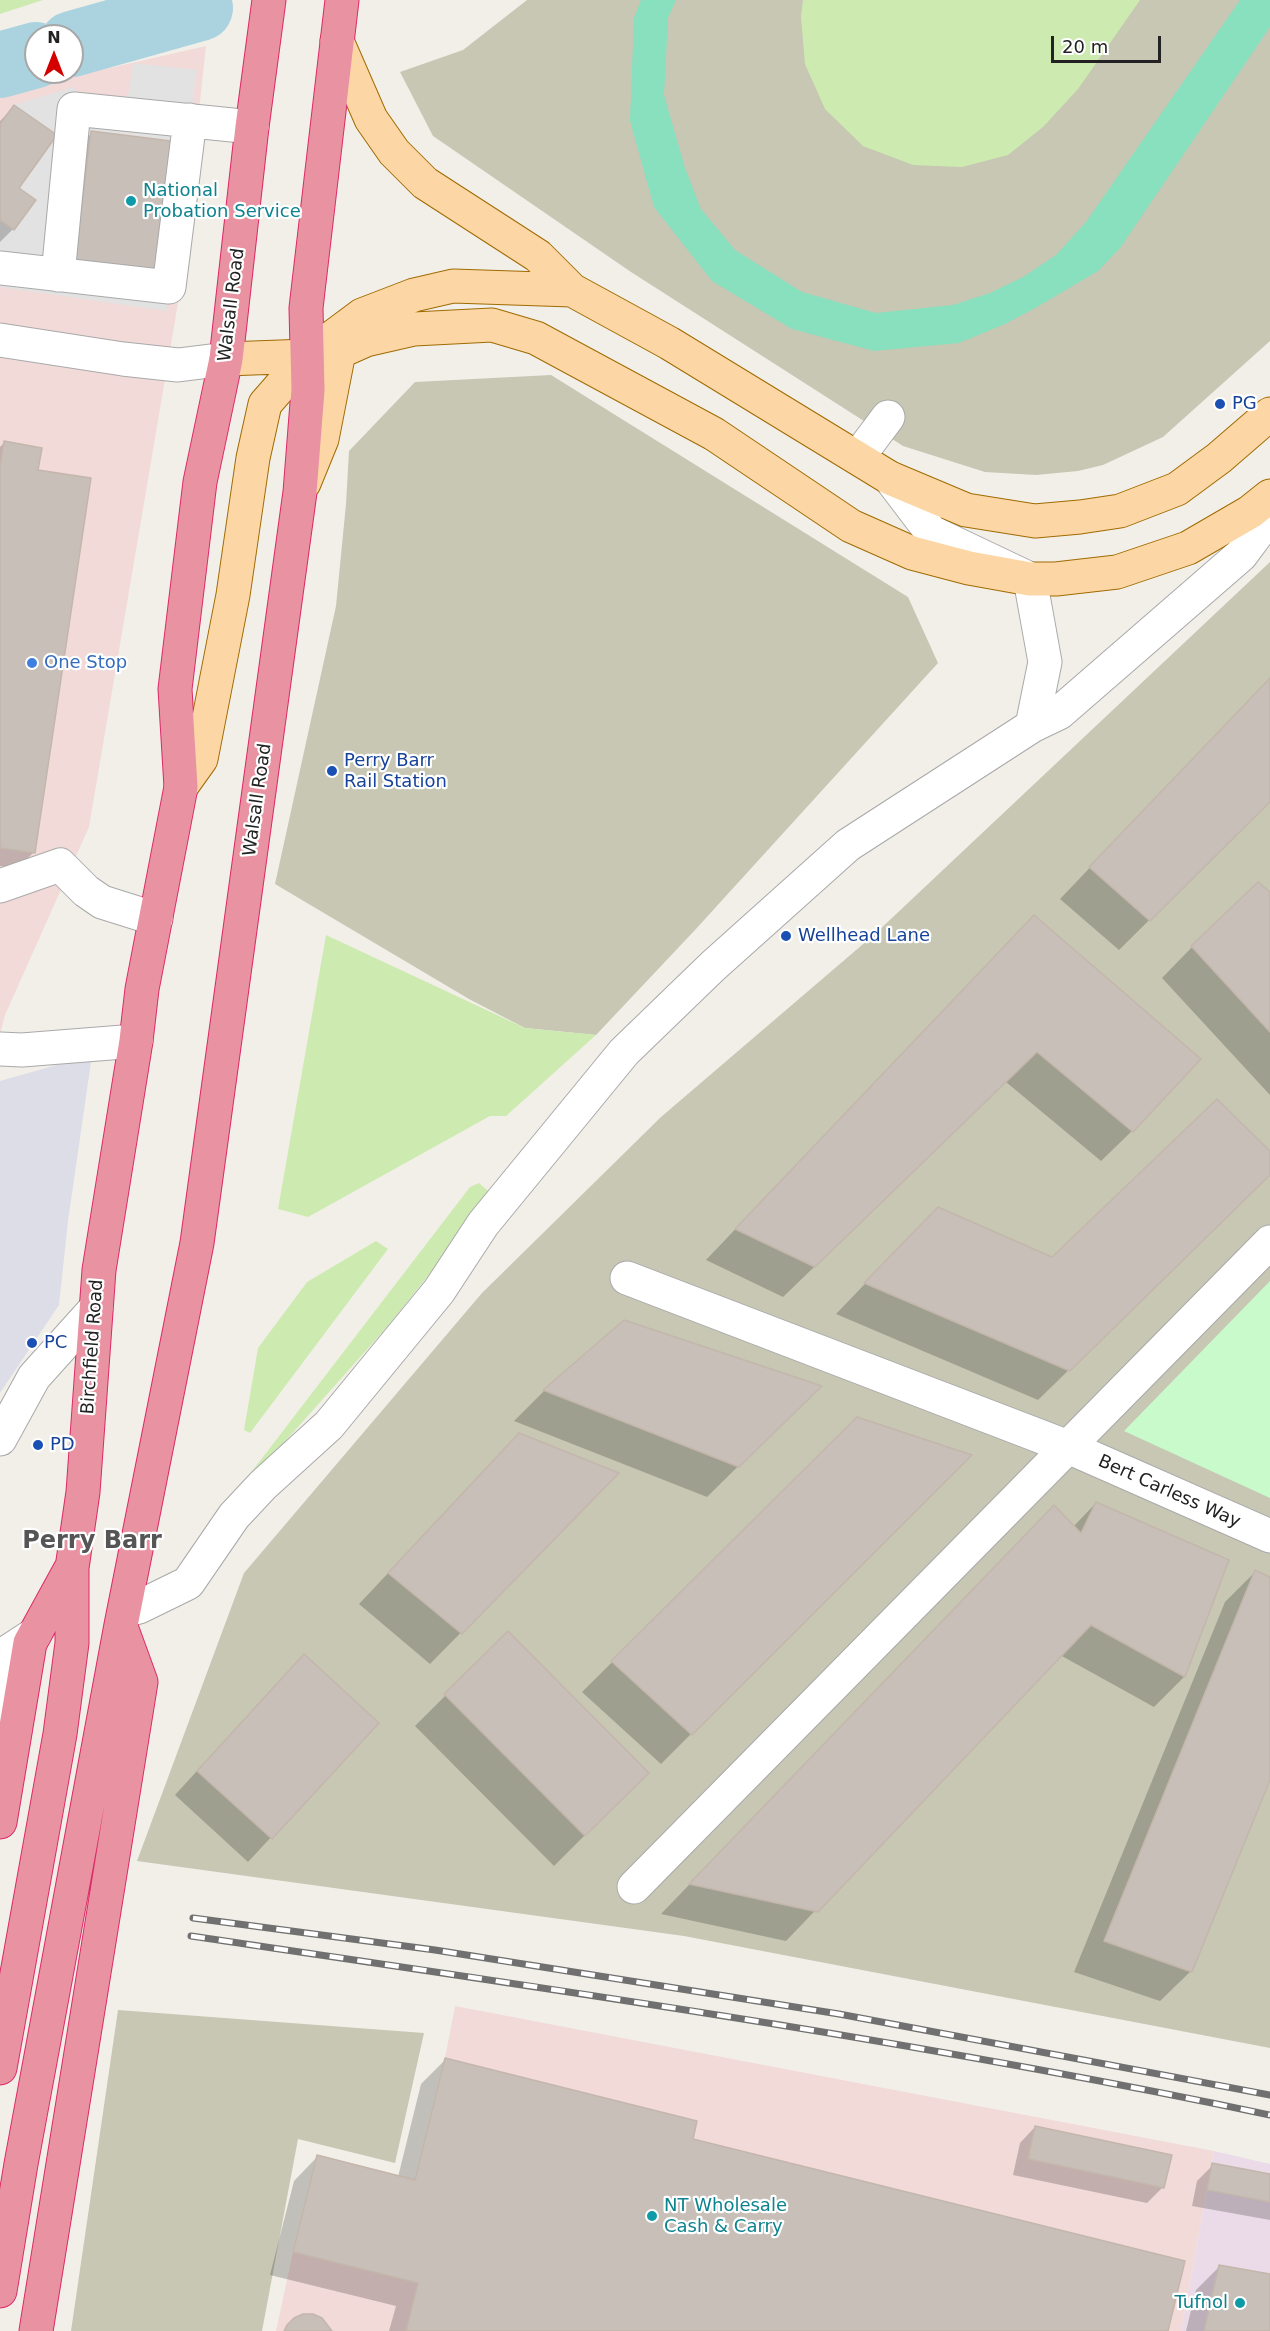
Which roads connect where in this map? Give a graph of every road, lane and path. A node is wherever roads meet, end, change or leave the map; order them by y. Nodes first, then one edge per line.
1 (269, 0) edge
2 (342, 0) edge
3 (337, 41) junction
4 (190, 120) junction
5 (252, 127) junction
6 (0, 268) edge
7 (58, 275) junction
8 (572, 290) junction
9 (0, 340) edge
10 (339, 352) junction
11 (307, 356) junction
12 (226, 359) junction
13 (1270, 414) edge
14 (888, 417) dead end
15 (858, 457) junction
16 (890, 478) junction
17 (300, 492) junction
18 (1270, 496) edge
19 (1270, 516) edge
20 (1030, 579) junction
21 (1032, 726) junction
22 (181, 787) junction
23 (0, 886) edge
24 (156, 919) junction
25 (136, 1041) junction
26 (0, 1049) edge
27 (1270, 1242) edge
28 (99, 1270) joint
29 (627, 1278) dead end
30 (96, 1308) junction
31 (0, 1439) edge
32 (1068, 1447) junction
33 (1270, 1536) edge
34 (72, 1568) junction
35 (123, 1618) junction
36 (35, 1634) junction
37 (0, 1657) edge
38 (0, 1678) edge
39 (15, 1730) junction
40 (4, 1769) edge
41 (0, 1822) edge
42 (634, 1887) dead end
43 (0, 2068) edge
44 (0, 2290) edge
45 (36, 2331) edge

1 - 5 highway, Walsall Road
2 - 3 highway, Walsall Road
3 - 8 main road
3 - 11 highway, Walsall Road
4 - 5 street
4 - 7 street
4 - 7 street
5 - 12 highway, Walsall Road
6 - 7 street
8 - 11 main road
8 - 15 main road
9 - 12 street
10 - 11 main road
10 - 17 main road
10 - 20 main road
11 - 12 main road
11 - 17 highway, Walsall Road
11 - 22 main road, Walsall Road
12 - 22 highway, Walsall Road
13 - 16 main road
14 - 15 street
15 - 16 main road
16 - 20 street
17 - 35 highway, Walsall Road
18 - 20 main road
19 - 21 street
20 - 21 street
21 - 35 street
22 - 24 highway, Walsall Road
23 - 24 street
24 - 25 highway, Walsall Road
25 - 26 street
25 - 28 highway, Walsall Road
27 - 32 street
28 - 30 highway, Birchfield Road
29 - 32 street, Bert Carless Way
30 - 31 street
30 - 34 highway, Birchfield Road
32 - 33 street, Bert Carless Way
32 - 42 street
34 - 36 highway
34 - 43 highway
35 - 44 highway, Walsall Road
35 - 45 highway
36 - 37 street
36 - 39 highway
38 - 39 street
39 - 40 highway
40 - 41 highway

